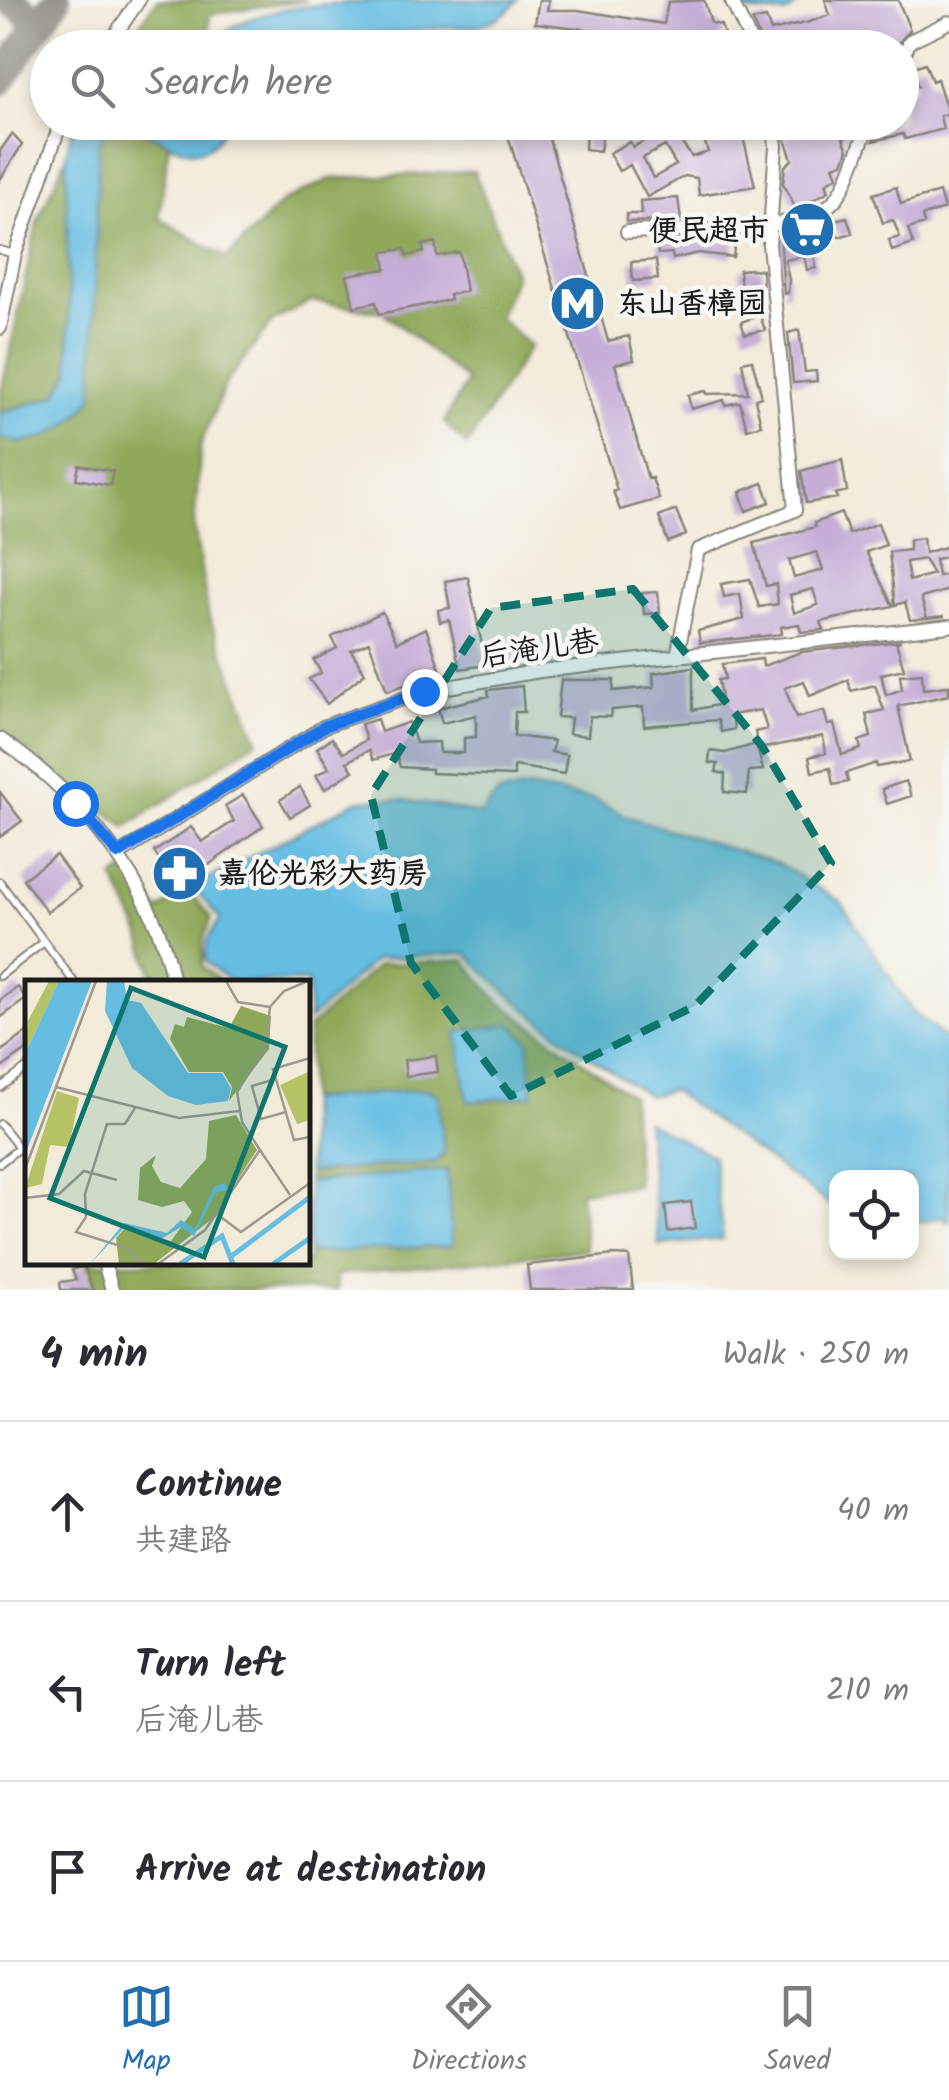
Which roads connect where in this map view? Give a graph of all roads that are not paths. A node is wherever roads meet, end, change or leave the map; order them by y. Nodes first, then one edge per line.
1 (140, 0) edge
2 (731, 0) edge
3 (949, 22) edge
4 (119, 30) edge
5 (745, 30) edge
6 (919, 37) edge
7 (55, 140) edge
8 (775, 140) edge
9 (862, 140) edge
10 (770, 223) junction
11 (627, 232) dead end
12 (0, 250) edge
13 (15, 254) junction
14 (0, 328) edge
15 (949, 626) edge
16 (677, 656) junction
17 (0, 739) edge
18 (118, 854) junction
19 (0, 882) edge
20 (44, 942) junction
21 (0, 976) edge
22 (72, 980) edge
23 (173, 980) edge
24 (25, 1069) edge
25 (0, 1088) edge
26 (0, 1124) edge
27 (0, 1163) edge
28 (105, 1265) edge
29 (112, 1290) edge

1 - 4 street
2 - 5 street
3 - 6 street
7 - 13 street
8 - 10 street
9 - 10 street
10 - 11 street
10 - 16 street
12 - 13 lane
13 - 14 street
15 - 16 street, 后淹儿巷
16 - 18 street, 后淹儿巷
17 - 18 street
18 - 23 street
19 - 20 lane
20 - 21 lane
20 - 22 lane
24 - 25 lane
26 - 27 lane
28 - 29 street

